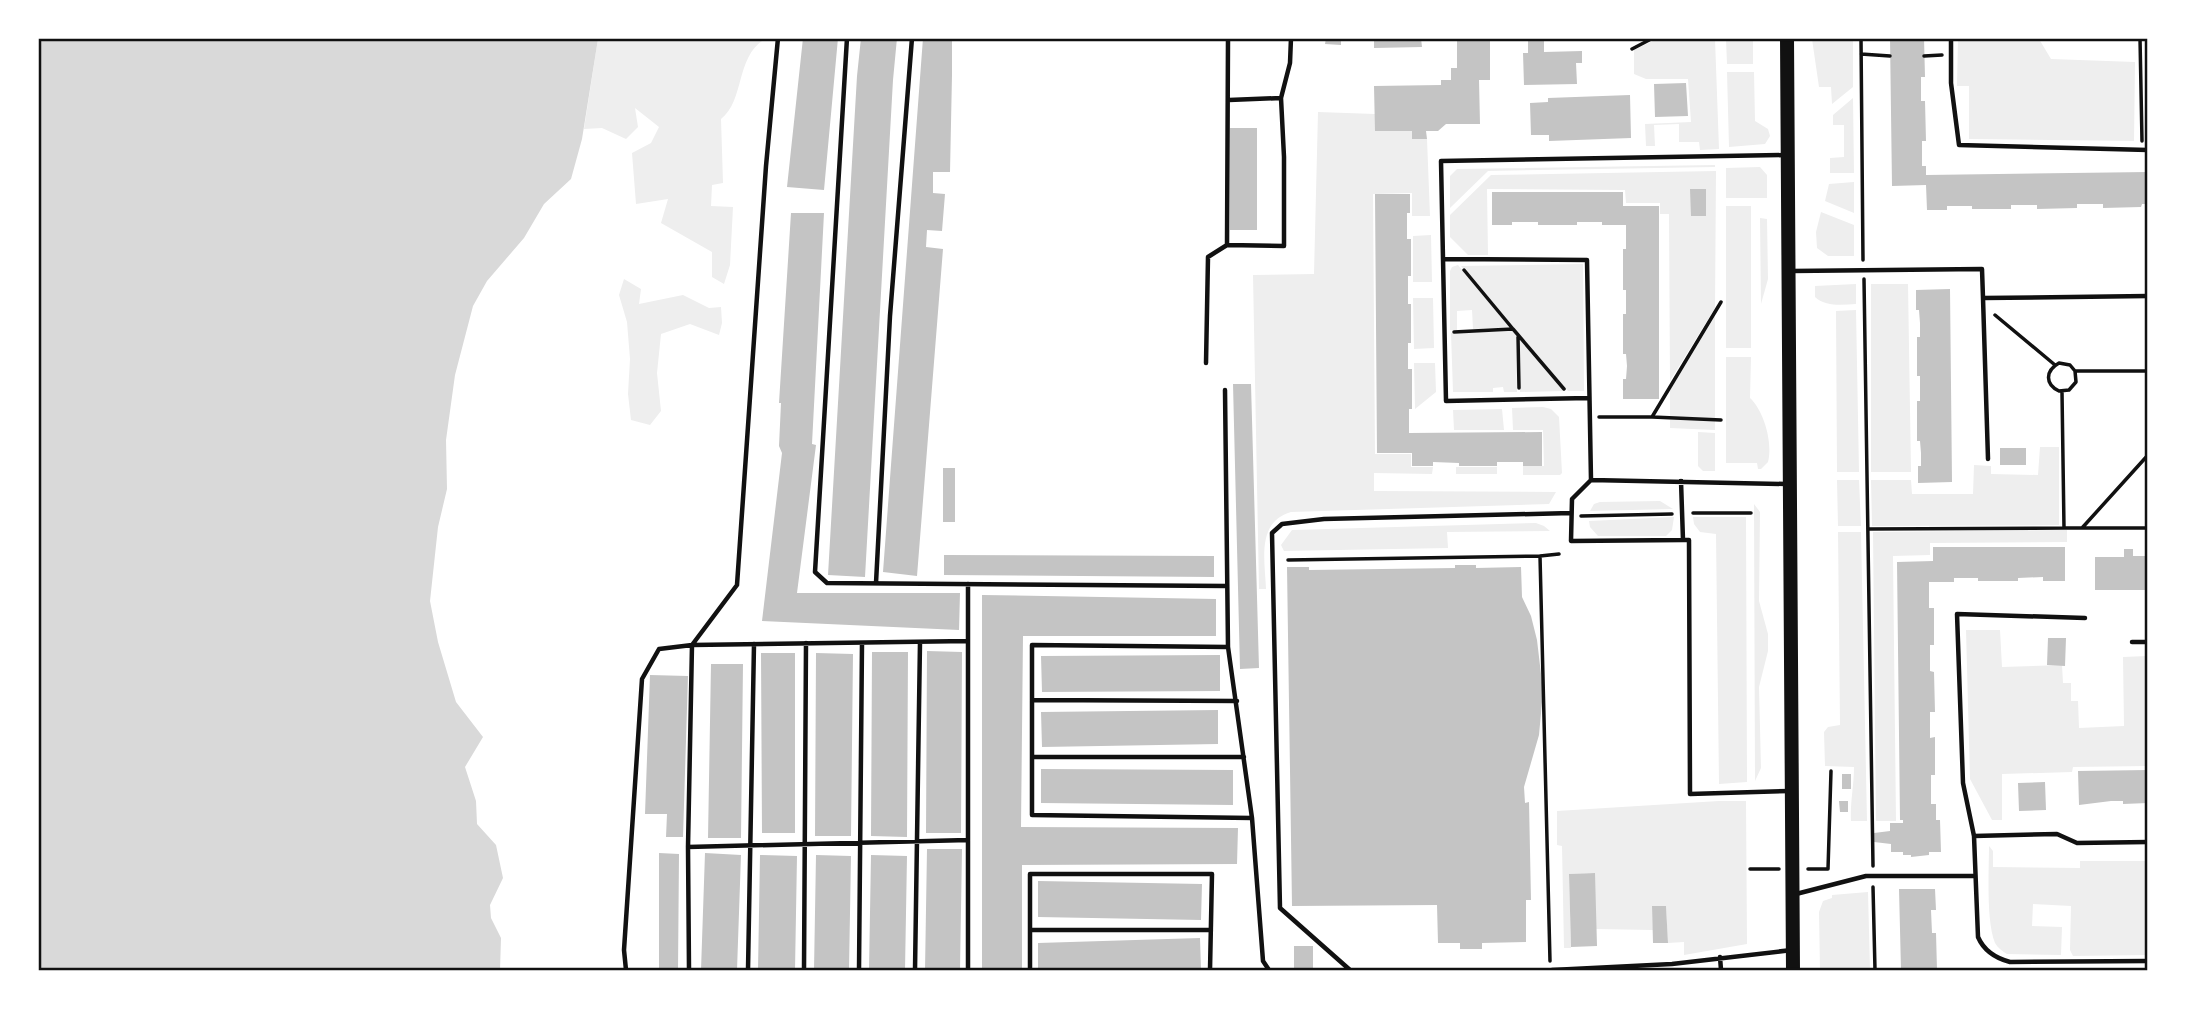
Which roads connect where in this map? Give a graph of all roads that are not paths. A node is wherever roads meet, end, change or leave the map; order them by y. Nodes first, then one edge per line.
1 (778, 38) edge
2 (847, 38) edge
3 (912, 38) edge
4 (1228, 38) edge
5 (1292, 38) edge
6 (1787, 38) edge
7 (1951, 38) edge
8 (1281, 98) junction
9 (1229, 100) junction
10 (2145, 150) edge
11 (1789, 155) junction
12 (1227, 245) junction
13 (1443, 259) junction
14 (1789, 271) junction
15 (2147, 296) edge
16 (1983, 298) junction
17 (1206, 362) dead end
18 (1225, 390) dead end
19 (1589, 398) junction
20 (1987, 459) dead end
21 (1591, 480) junction
22 (1681, 481) junction
23 (1790, 484) junction
24 (1571, 515) junction
25 (1682, 540) junction
26 (876, 583) junction
27 (968, 584) junction
28 (1227, 586) junction
29 (2085, 618) dead end
30 (968, 641) junction
31 (920, 642) junction
32 (2132, 642) dead end
33 (2147, 642) edge
34 (807, 643) junction
35 (862, 643) junction
36 (754, 644) junction
37 (692, 645) junction
38 (1228, 647) junction
39 (1032, 700) junction
40 (1237, 701) junction
41 (1032, 757) junction
42 (1244, 757) junction
43 (1791, 791) junction
44 (1252, 818) junction
45 (1974, 836) junction
46 (968, 840) junction
47 (917, 841) junction
48 (2147, 842) edge
49 (861, 843) junction
50 (806, 844) junction
51 (751, 845) junction
52 (688, 847) junction
53 (1975, 876) junction
54 (1792, 895) junction
55 (1030, 930) junction
56 (1210, 930) junction
57 (1793, 950) junction
58 (1720, 957) junction
59 (2147, 961) edge
60 (2084, 962) junction
61 (1672, 964) junction
62 (1608, 969) edge
63 (626, 971) edge
64 (689, 971) edge
65 (748, 971) edge
66 (804, 971) edge
67 (859, 971) edge
68 (915, 971) edge
69 (968, 971) edge
70 (1030, 971) edge
71 (1210, 971) edge
72 (1269, 971) edge
73 (1350, 971) edge
74 (1551, 971) edge
75 (1672, 971) edge
76 (1720, 971) edge
77 (1793, 971) edge
78 (2084, 971) edge

1 - 37 lane
2 - 26 lane
3 - 26 lane
4 - 9 lane
5 - 8 lane
6 - 11 main road
7 - 10 lane
8 - 9 lane
8 - 12 lane
9 - 12 lane
11 - 13 lane
11 - 14 main road
12 - 17 lane
13 - 19 lane
13 - 19 lane
14 - 16 lane
14 - 23 main road
15 - 16 lane
16 - 20 lane
18 - 28 lane
19 - 21 lane
21 - 22 lane
21 - 24 lane
22 - 23 lane
22 - 25 lane
23 - 43 main road
24 - 25 lane
24 - 73 lane
25 - 43 lane
26 - 27 lane
27 - 28 lane
27 - 30 lane
28 - 38 lane
29 - 45 lane
30 - 31 lane
30 - 46 lane
31 - 35 lane
31 - 47 lane
32 - 33 lane
34 - 35 lane
34 - 36 lane
34 - 50 lane
35 - 49 lane
36 - 37 lane
36 - 51 lane
37 - 52 lane
37 - 63 lane
38 - 39 lane
38 - 40 lane
39 - 40 lane
39 - 41 lane
40 - 42 lane
41 - 42 lane
41 - 44 lane
42 - 44 lane
43 - 54 main road
44 - 72 lane
45 - 48 lane
45 - 53 lane
46 - 47 lane
46 - 69 lane
47 - 49 lane
47 - 68 lane
49 - 50 lane
49 - 67 lane
50 - 51 lane
50 - 66 lane
51 - 52 lane
51 - 65 lane
52 - 64 lane
53 - 54 lane
53 - 60 lane
54 - 57 main road
55 - 56 lane
55 - 56 lane
55 - 70 lane
56 - 71 lane
57 - 58 lane
57 - 77 main road
58 - 61 lane
58 - 76 lane
59 - 60 lane
60 - 78 lane
61 - 62 lane
61 - 75 lane
62 - 74 lane

